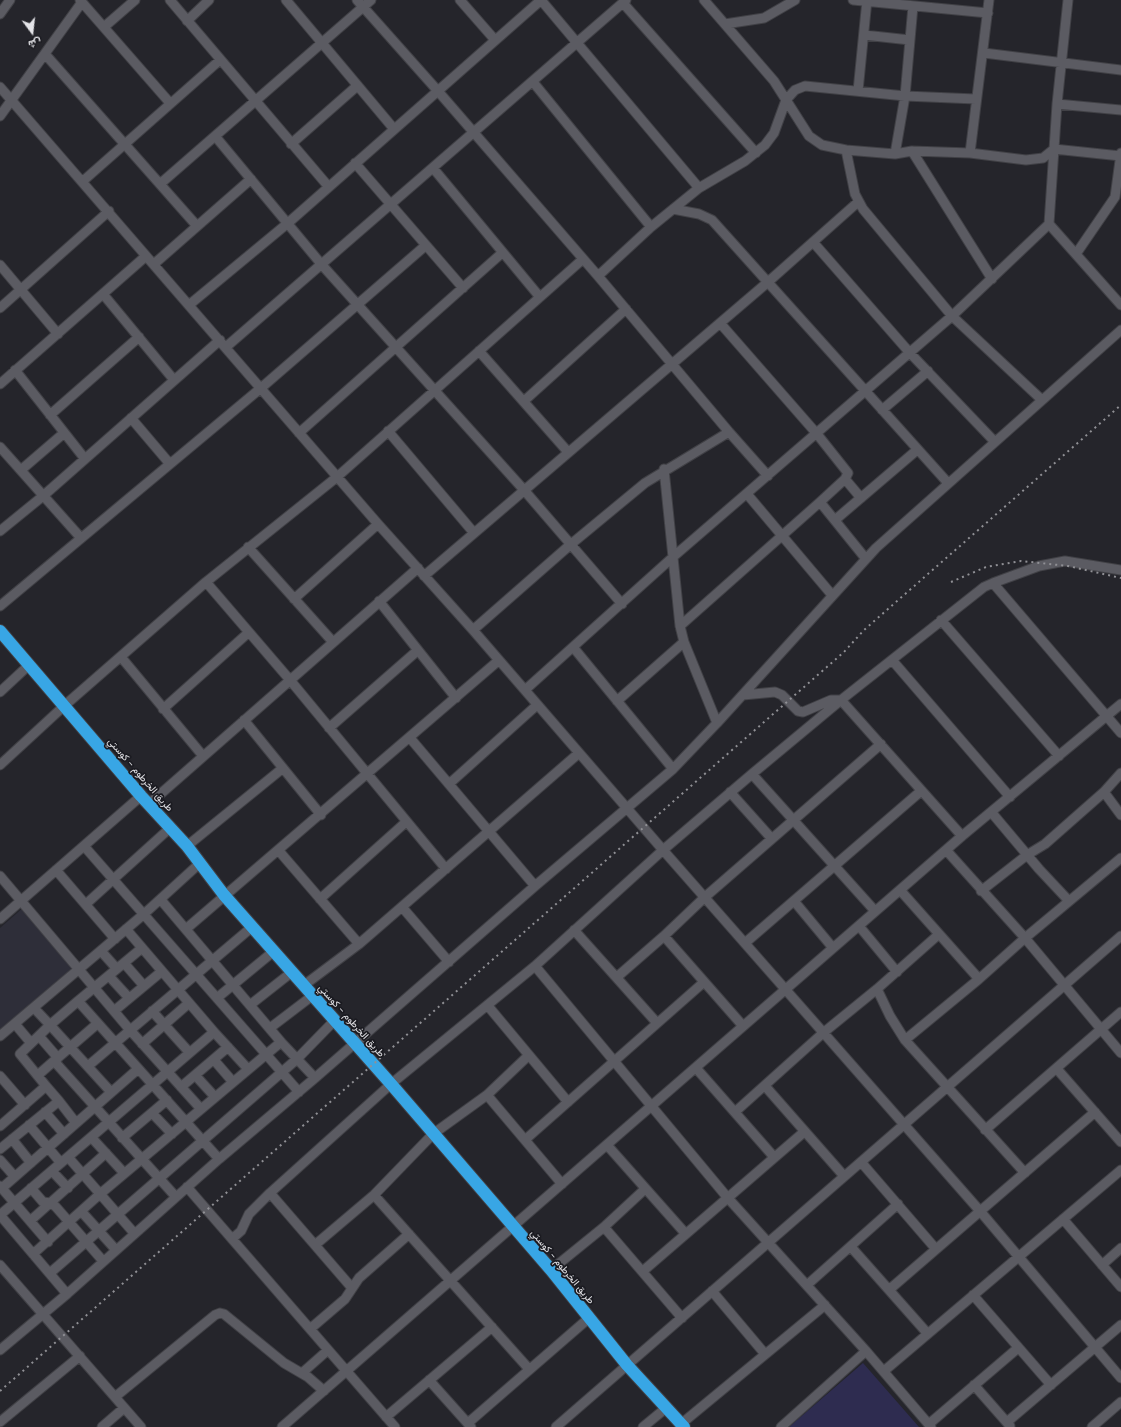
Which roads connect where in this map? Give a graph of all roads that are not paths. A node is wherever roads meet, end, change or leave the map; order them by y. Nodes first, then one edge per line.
1 (10, 0) edge
2 (135, 0) edge
3 (170, 0) edge
4 (209, 0) edge
5 (287, 0) edge
6 (371, 0) edge
7 (460, 0) edge
8 (541, 0) edge
9 (704, 0) edge
10 (795, 0) edge
11 (853, 0) edge
12 (989, 0) edge
13 (1068, 0) edge
14 (81, 1) edge
15 (625, 1) edge
16 (867, 1) edge
17 (360, 3) edge
18 (913, 6) junction
19 (988, 13) junction
20 (0, 14) edge
21 (187, 21) junction
22 (725, 24) junction
23 (104, 27) junction
24 (864, 35) junction
25 (495, 40) junction
26 (910, 40) junction
27 (578, 42) junction
28 (321, 43) junction
29 (984, 53) junction
30 (45, 54) junction
31 (220, 60) junction
32 (1061, 62) junction
33 (1121, 70) edge
34 (533, 82) junction
35 (357, 86) junction
36 (0, 87) edge
37 (437, 90) junction
38 (858, 91) junction
39 (905, 96) junction
40 (976, 99) junction
41 (11, 100) junction
42 (786, 100) junction
43 (255, 101) junction
44 (170, 104) junction
45 (1057, 104) junction
46 (1121, 110) edge
47 (0, 116) edge
48 (394, 129) junction
49 (474, 133) junction
50 (215, 136) junction
51 (125, 142) junction
52 (291, 144) junction
53 (1054, 149) junction
54 (846, 150) junction
55 (912, 152) junction
56 (756, 153) junction
57 (970, 153) junction
58 (895, 154) junction
59 (1121, 155) edge
60 (355, 163) junction
61 (433, 168) junction
62 (251, 179) junction
63 (82, 181) junction
64 (160, 184) junction
65 (328, 186) junction
66 (699, 188) junction
67 (1118, 200) edge
68 (858, 202) junction
69 (391, 205) junction
70 (673, 209) junction
71 (108, 211) junction
72 (288, 223) junction
73 (1049, 224) junction
74 (197, 226) junction
75 (651, 227) junction
76 (813, 242) junction
77 (425, 246) junction
78 (502, 253) junction
79 (1076, 254) junction
80 (146, 256) junction
81 (583, 259) junction
82 (154, 264) junction
83 (0, 265) edge
84 (322, 265) junction
85 (598, 276) junction
86 (992, 279) junction
87 (768, 282) junction
88 (463, 288) junction
89 (20, 289) junction
90 (103, 294) junction
91 (539, 296) junction
92 (358, 304) junction
93 (1121, 304) edge
94 (190, 305) junction
95 (0, 308) edge
96 (626, 309) junction
97 (952, 316) junction
98 (720, 323) junction
99 (1121, 330) edge
100 (58, 334) junction
101 (139, 337) junction
102 (223, 344) junction
103 (396, 348) junction
104 (479, 351) junction
105 (910, 353) junction
106 (671, 365) junction
107 (15, 370) junction
108 (928, 371) junction
109 (174, 380) junction
110 (0, 384) edge
111 (261, 388) junction
112 (434, 391) junction
113 (865, 392) junction
114 (1042, 400) junction
115 (524, 401) junction
116 (882, 410) junction
117 (50, 415) junction
118 (131, 418) junction
119 (388, 431) junction
120 (299, 432) junction
121 (729, 432) junction
122 (64, 433) junction
123 (817, 434) junction
124 (995, 442) junction
125 (917, 450) junction
126 (2, 452) edge
127 (568, 452) junction
128 (85, 459) junction
129 (170, 464) junction
130 (21, 470) junction
131 (664, 470) junction
132 (768, 476) junction
133 (337, 477) junction
134 (845, 479) junction
135 (948, 483) junction
136 (524, 490) junction
137 (747, 494) junction
138 (43, 496) junction
139 (861, 498) junction
140 (820, 502) junction
141 (835, 520) junction
142 (378, 524) junction
143 (0, 531) edge
144 (474, 534) junction
145 (782, 535) junction
146 (81, 538) junction
147 (570, 545) junction
148 (248, 547) junction
149 (673, 557) junction
150 (866, 559) junction
151 (418, 568) junction
152 (1121, 570) edge
153 (424, 576) junction
154 (206, 582) junction
155 (993, 583) junction
156 (832, 595) junction
157 (294, 599) junction
158 (380, 601) junction
159 (622, 604) junction
160 (0, 606) edge
161 (941, 620) junction
162 (680, 626) junction
163 (473, 630) junction
164 (0, 631) edge
165 (248, 633) junction
166 (334, 642) junction
167 (684, 642) junction
168 (573, 647) junction
169 (417, 651) junction
170 (121, 657) junction
171 (892, 660) junction
172 (498, 661) junction
173 (30, 665) junction
174 (290, 680) junction
175 (525, 690) junction
176 (0, 692) edge
177 (743, 695) junction
178 (456, 698) junction
179 (841, 700) junction
180 (617, 701) junction
181 (1121, 704) edge
182 (537, 705) junction
183 (64, 706) junction
184 (163, 709) junction
185 (1107, 716) junction
186 (244, 720) junction
187 (717, 724) junction
188 (329, 728) junction
189 (1121, 733) edge
190 (410, 738) junction
191 (881, 744) junction
192 (579, 753) junction
193 (203, 756) junction
194 (1059, 756) junction
195 (0, 765) edge
196 (283, 768) junction
197 (673, 769) junction
198 (1121, 773) edge
199 (367, 774) junction
200 (752, 774) junction
201 (449, 784) junction
202 (921, 791) junction
203 (730, 792) junction
204 (1104, 792) junction
205 (1010, 798) junction
206 (145, 800) junction
207 (626, 808) junction
208 (992, 813) junction
209 (321, 815) junction
210 (1121, 815) edge
211 (794, 819) junction
212 (406, 822) junction
213 (170, 828) junction
214 (489, 831) junction
215 (962, 836) junction
216 (772, 839) junction
217 (84, 846) junction
218 (187, 846) junction
219 (662, 850) junction
220 (946, 850) junction
221 (279, 851) junction
222 (1027, 855) junction
223 (1121, 858) edge
224 (200, 863) junction
225 (835, 866) junction
226 (446, 869) junction
227 (56, 870) junction
228 (0, 876) edge
229 (113, 880) junction
230 (535, 886) junction
231 (900, 890) junction
232 (981, 891) junction
233 (224, 895) junction
234 (705, 897) junction
235 (320, 898) junction
236 (21, 900) junction
237 (161, 900) junction
238 (794, 901) junction
239 (1069, 901) junction
240 (86, 904) junction
241 (402, 906) junction
242 (875, 911) junction
243 (144, 914) junction
244 (0, 918) edge
245 (858, 926) junction
246 (252, 927) junction
247 (126, 929) junction
248 (186, 929) junction
249 (574, 930) junction
250 (938, 935) junction
251 (664, 936) junction
252 (1121, 936) edge
253 (1025, 938) junction
254 (115, 939) junction
255 (745, 943) junction
256 (359, 944) junction
257 (142, 948) junction
258 (833, 948) junction
259 (101, 951) junction
260 (274, 951) junction
261 (212, 961) junction
262 (449, 962) junction
263 (120, 966) junction
264 (535, 966) junction
265 (78, 970) junction
266 (161, 972) junction
267 (292, 972) junction
268 (897, 972) junction
269 (197, 975) junction
270 (109, 976) junction
271 (617, 977) junction
272 (978, 979) junction
273 (704, 982) junction
274 (232, 985) junction
275 (144, 986) junction
276 (303, 986) junction
277 (1064, 986) junction
278 (94, 988) junction
279 (786, 989) junction
280 (878, 989) junction
281 (178, 990) junction
282 (312, 996) junction
283 (129, 998) junction
284 (217, 998) junction
285 (78, 1001) junction
286 (189, 1003) junction
287 (250, 1005) junction
288 (488, 1006) junction
289 (34, 1008) junction
290 (152, 1011) junction
291 (114, 1012) junction
292 (1121, 1012) edge
293 (334, 1021) junction
294 (657, 1023) junction
295 (15, 1024) junction
296 (97, 1024) junction
297 (50, 1025) junction
298 (164, 1025) junction
299 (743, 1026) junction
300 (270, 1028) junction
301 (130, 1030) junction
302 (1100, 1030) junction
303 (214, 1032) junction
304 (823, 1033) junction
305 (0, 1036) edge
306 (39, 1036) junction
307 (905, 1040) junction
308 (281, 1042) junction
309 (31, 1043) junction
310 (114, 1043) junction
311 (354, 1043) junction
312 (142, 1044) junction
313 (70, 1047) junction
314 (228, 1048) junction
315 (189, 1052) junction
316 (1121, 1054) edge
317 (266, 1055) junction
318 (528, 1056) junction
319 (56, 1059) junction
320 (297, 1059) junction
321 (214, 1060) junction
322 (615, 1060) junction
323 (88, 1066) junction
324 (696, 1068) junction
325 (138, 1069) junction
326 (248, 1069) junction
327 (1057, 1069) junction
328 (167, 1071) junction
329 (281, 1072) junction
330 (38, 1075) junction
331 (195, 1075) junction
332 (0, 1076) edge
333 (315, 1078) junction
334 (233, 1082) junction
335 (391, 1084) junction
336 (152, 1085) junction
337 (46, 1086) junction
338 (765, 1086) junction
339 (182, 1087) junction
340 (948, 1087) junction
341 (111, 1092) junction
342 (299, 1092) junction
343 (487, 1095) junction
344 (215, 1097) junction
345 (167, 1100) junction
346 (59, 1101) junction
347 (568, 1102) junction
348 (25, 1105) junction
349 (652, 1106) junction
350 (94, 1107) junction
351 (201, 1109) junction
352 (45, 1112) junction
353 (735, 1112) junction
354 (1095, 1112) junction
355 (152, 1113) junction
356 (108, 1122) junction
357 (186, 1122) junction
358 (76, 1123) junction
359 (29, 1125) junction
360 (903, 1125) junction
361 (0, 1126) edge
362 (985, 1130) junction
363 (804, 1132) junction
364 (64, 1134) junction
365 (172, 1134) junction
366 (434, 1134) junction
367 (91, 1137) junction
368 (122, 1138) junction
369 (526, 1139) junction
370 (12, 1140) junction
371 (202, 1140) junction
372 (1121, 1142) edge
373 (607, 1145) junction
374 (48, 1148) junction
375 (0, 1149) edge
376 (106, 1154) junction
377 (774, 1157) junction
378 (219, 1159) junction
379 (0, 1160) edge
380 (64, 1160) junction
381 (141, 1160) junction
382 (861, 1162) junction
383 (31, 1163) junction
384 (1121, 1170) edge
385 (52, 1171) junction
386 (1024, 1173) junction
387 (124, 1174) junction
388 (82, 1175) junction
389 (844, 1176) junction
390 (15, 1177) junction
391 (158, 1178) junction
392 (562, 1184) junction
393 (1, 1187) edge
394 (187, 1187) junction
395 (31, 1188) junction
396 (68, 1188) junction
397 (645, 1190) junction
398 (270, 1193) junction
399 (100, 1194) junction
400 (374, 1195) junction
401 (727, 1196) junction
402 (176, 1197) junction
403 (15, 1203) junction
404 (51, 1203) junction
405 (898, 1204) junction
406 (81, 1211) junction
407 (980, 1211) junction
408 (117, 1214) junction
409 (0, 1215) edge
410 (1063, 1219) junction
411 (30, 1221) junction
412 (69, 1223) junction
413 (513, 1226) junction
414 (604, 1227) junction
415 (98, 1230) junction
416 (134, 1233) junction
417 (685, 1233) junction
418 (409, 1234) junction
419 (232, 1239) junction
420 (85, 1241) junction
421 (48, 1242) junction
422 (768, 1242) junction
423 (315, 1245) junction
424 (851, 1247) junction
425 (935, 1248) junction
426 (1121, 1248) edge
427 (116, 1250) junction
428 (33, 1254) junction
429 (1018, 1258) junction
430 (103, 1261) junction
431 (0, 1265) edge
432 (1102, 1265) junction
433 (551, 1270) junction
434 (643, 1271) junction
435 (50, 1274) junction
436 (450, 1280) junction
437 (807, 1285) junction
438 (1121, 1287) edge
439 (352, 1288) junction
440 (890, 1289) junction
441 (712, 1291) junction
442 (67, 1294) junction
443 (973, 1295) junction
444 (825, 1305) junction
445 (42, 1315) junction
446 (589, 1318) junction
447 (682, 1318) junction
448 (1121, 1325) edge
449 (492, 1327) junction
450 (310, 1329) junction
451 (928, 1334) junction
452 (1094, 1347) junction
453 (1018, 1348) junction
454 (0, 1350) edge
455 (328, 1350) junction
456 (866, 1351) junction
457 (766, 1354) junction
458 (80, 1356) junction
459 (627, 1365) junction
460 (529, 1369) junction
461 (346, 1371) junction
462 (884, 1372) junction
463 (302, 1373) junction
464 (1121, 1378) edge
465 (429, 1380) junction
466 (974, 1385) junction
467 (1051, 1385) junction
468 (324, 1391) junction
469 (115, 1397) junction
470 (1121, 1402) edge
471 (124, 1408) junction
472 (666, 1408) junction
473 (386, 1417) junction
474 (0, 1422) edge
475 (470, 1425) edge
476 (1009, 1425) edge
477 (682, 1426) edge
478 (930, 1426) edge
479 (102, 1427) edge
480 (141, 1427) edge
481 (282, 1427) edge
482 (395, 1427) edge
483 (556, 1427) edge
484 (643, 1427) edge
485 (781, 1427) edge
486 (1092, 1427) edge

1 - 20 street
2 - 23 street
3 - 21 street
4 - 21 street
5 - 28 street
6 - 17 street
7 - 25 street
8 - 25 street
8 - 27 street
9 - 22 street
10 - 22 street
11 - 16 street
12 - 19 street
13 - 32 street
14 - 23 street
14 - 30 street
15 - 27 street
15 - 56 street
16 - 18 street
16 - 24 street
17 - 28 street
17 - 37 street
18 - 19 street
18 - 26 street
19 - 29 street
21 - 31 street
22 - 42 street
23 - 44 street
24 - 26 street
24 - 38 street
25 - 37 street
26 - 39 street
27 - 34 street
27 - 66 street
28 - 35 street
28 - 43 street
29 - 32 street
29 - 40 street
30 - 41 street
30 - 51 street
31 - 43 street
31 - 44 street
32 - 33 street
32 - 45 street
34 - 49 street
34 - 75 street
35 - 48 street
35 - 52 street
36 - 41 street
37 - 48 street
37 - 49 street
38 - 39 street
38 - 42 street
39 - 40 street
39 - 58 street
40 - 57 street
41 - 47 street
41 - 63 street
42 - 54 street
42 - 56 street
43 - 50 street
43 - 52 street
44 - 51 street
45 - 46 street
45 - 53 street
48 - 60 street
49 - 61 street
49 - 81 street
50 - 62 street
50 - 64 street
51 - 63 street
51 - 64 street
52 - 65 street
53 - 57 street
53 - 59 street
53 - 73 street
54 - 58 street
54 - 68 street
55 - 57 street
55 - 58 street
55 - 86 street
56 - 66 street
59 - 67 street
60 - 65 street
60 - 69 street
61 - 69 street
61 - 78 street
62 - 72 street
62 - 74 street
63 - 71 street
64 - 74 street
65 - 72 street
66 - 70 street
67 - 79 street
68 - 76 street
68 - 97 street
69 - 77 street
69 - 84 street
70 - 75 street
70 - 87 street
71 - 80 street
71 - 89 street
72 - 84 street
72 - 94 street
73 - 79 street
73 - 86 street
74 - 82 street
75 - 85 street
76 - 87 street
76 - 105 street
77 - 88 street
77 - 92 street
78 - 88 street
78 - 91 street
79 - 93 street
80 - 82 street
80 - 90 street
81 - 85 street
81 - 91 street
82 - 94 street
83 - 89 street
84 - 92 street
84 - 102 street
85 - 96 street
86 - 97 street
87 - 98 street
87 - 113 street
88 - 103 street
89 - 95 street
89 - 100 street
90 - 100 street
90 - 101 street
91 - 104 street
92 - 103 street
92 - 111 street
94 - 102 street
96 - 106 street
96 - 115 street
97 - 105 street
97 - 114 street
98 - 106 street
98 - 123 street
99 - 114 street
100 - 107 street
101 - 109 street
101 - 117 street
102 - 109 street
102 - 111 street
103 - 112 street
103 - 120 street
104 - 112 street
104 - 115 street
105 - 108 street
105 - 113 street
106 - 121 street
106 - 127 street
107 - 110 street
107 - 117 street
108 - 116 street
108 - 124 street
109 - 118 street
111 - 120 street
111 - 129 street
112 - 119 street
112 - 136 street
113 - 116 street
113 - 123 street
114 - 124 street
115 - 127 street
116 - 125 street
117 - 122 street
118 - 128 street
118 - 129 street
119 - 133 street
119 - 144 street
120 - 133 street
121 - 131 street
121 - 132 street
122 - 128 street
122 - 130 street
123 - 132 street
123 - 134 street
124 - 135 street
125 - 135 street
125 - 139 street
126 - 130 street
127 - 136 street
128 - 138 street
129 - 146 street
130 - 138 street
131 - 147 street
131 - 149 street
132 - 137 street
133 - 142 street
133 - 148 street
134 - 139 street
134 - 140 street
135 - 150 street
136 - 144 street
136 - 147 street
137 - 145 street
137 - 149 street
138 - 143 street
138 - 146 street
139 - 141 street
140 - 141 street
140 - 145 street
141 - 150 street
142 - 151 street
142 - 157 street
144 - 153 street
145 - 156 street
145 - 162 street
146 - 160 street
147 - 159 street
147 - 163 street
148 - 154 street
148 - 157 street
149 - 159 street
149 - 162 street
150 - 156 street
151 - 153 street
151 - 158 street
152 - 155 street
153 - 163 street
154 - 165 street
154 - 170 street
155 - 161 street
155 - 185 street
156 - 177 street
157 - 166 street
158 - 166 street
158 - 169 street
159 - 168 street
161 - 171 street
161 - 194 street
162 - 167 street
163 - 172 street
164 - 173 highway, طريق الخرطوم - كوستي
165 - 174 street
165 - 184 street
166 - 174 street
167 - 180 street
167 - 187 street
168 - 175 street
168 - 180 street
169 - 178 street
169 - 188 street
170 - 183 street
170 - 184 street
171 - 179 street
171 - 205 street
172 - 175 street
172 - 178 street
173 - 176 street
173 - 183 highway, طريق الخرطوم - كوستي
174 - 186 street
174 - 188 street
175 - 182 street
177 - 179 street
177 - 187 street
178 - 190 street
179 - 191 street
179 - 200 street
180 - 197 street
181 - 185 street
182 - 192 street
182 - 201 street
183 - 195 street
183 - 206 highway, طريق الخرطوم - كوستي
184 - 193 street
185 - 189 street
185 - 194 street
186 - 193 street
186 - 196 street
187 - 197 street
188 - 199 street
190 - 199 street
190 - 201 street
191 - 202 street
191 - 211 street
192 - 207 street
192 - 214 street
193 - 206 street
194 - 205 street
196 - 209 street
196 - 218 street
197 - 207 street
198 - 204 street
199 - 209 street
199 - 212 street
200 - 203 street
200 - 211 street
201 - 214 street
202 - 215 street
202 - 225 street
203 - 216 street
203 - 219 street
204 - 210 street
204 - 222 street
205 - 208 street
206 - 213 highway, طريق الخرطوم - كوستي
206 - 217 street
207 - 219 street
207 - 230 street
208 - 215 street
208 - 222 street
209 - 221 street
211 - 216 street
211 - 225 street
212 - 226 street
212 - 235 street
213 - 218 highway, طريق الخرطوم - كوستي
213 - 229 street
214 - 226 street
214 - 230 street
215 - 220 street
216 - 234 street
217 - 227 street
217 - 229 street
218 - 224 highway, طريق الخرطوم - كوستي
219 - 234 street
219 - 249 street
220 - 231 street
220 - 232 street
221 - 233 street
221 - 235 street
222 - 232 street
222 - 239 street
223 - 239 street
224 - 233 highway, طريق الخرطوم - كوستي
224 - 237 street
225 - 238 street
225 - 242 street
226 - 241 street
227 - 236 street
227 - 240 street
228 - 236 street
229 - 240 street
229 - 243 street
230 - 262 street
231 - 242 street
231 - 250 street
232 - 253 street
233 - 246 highway, طريق الخرطوم - كوستي
233 - 248 street
234 - 251 street
234 - 255 street
235 - 256 street
236 - 244 street
236 - 265 street
237 - 243 street
237 - 248 street
238 - 255 street
238 - 258 street
239 - 253 street
240 - 254 street
241 - 256 street
241 - 262 street
242 - 245 street
243 - 247 street
243 - 269 street
245 - 258 street
245 - 268 street
246 - 260 highway, طريق الخرطوم - كوستي
246 - 261 street
247 - 254 street
247 - 257 street
248 - 261 street
249 - 264 street
249 - 271 street
250 - 268 street
250 - 272 street
251 - 271 street
251 - 273 street
252 - 277 street
253 - 272 street
253 - 277 street
254 - 259 street
255 - 279 street
256 - 276 street
257 - 263 street
257 - 266 street
258 - 279 street
259 - 263 street
259 - 265 street
260 - 267 highway, طريق الخرطوم - كوستي
260 - 274 street
261 - 269 street
261 - 274 street
262 - 311 street
263 - 270 street
263 - 275 street
264 - 288 street
264 - 322 street
265 - 278 street
265 - 289 street
266 - 275 street
266 - 281 street
267 - 276 highway, طريق الخرطوم - كوستي
267 - 287 street
268 - 280 street
269 - 281 street
269 - 284 street
270 - 278 street
270 - 283 street
271 - 294 street
272 - 307 street
273 - 294 street
273 - 299 street
274 - 284 street
274 - 287 street
275 - 283 street
276 - 282 highway, طريق الخرطوم - كوستي
277 - 302 street
277 - 340 street
278 - 285 street
278 - 291 street
279 - 299 street
279 - 304 street
280 - 304 street
280 - 307 street
281 - 286 street
281 - 290 street
282 - 293 highway, طريق الخرطوم - كوستي
282 - 300 street
283 - 291 street
284 - 317 street
285 - 296 street
285 - 297 street
286 - 298 street
286 - 303 street
287 - 300 street
288 - 318 street
288 - 335 street
289 - 295 street
289 - 297 street
290 - 298 street
290 - 301 street
291 - 301 street
292 - 302 street
293 - 311 highway, طريق الخرطوم - كوستي
293 - 320 street
294 - 322 street
295 - 305 street
295 - 309 street
296 - 310 street
296 - 313 street
297 - 306 street
297 - 313 street
298 - 312 street
298 - 315 street
299 - 324 street
300 - 308 street
301 - 310 street
301 - 312 street
302 - 316 street
302 - 327 street
303 - 314 street
303 - 315 street
304 - 338 street
304 - 360 street
306 - 309 street
306 - 319 street
307 - 340 street
308 - 317 street
308 - 320 street
309 - 330 street
310 - 323 street
310 - 325 street
311 - 333 street
311 - 335 highway, طريق الخرطوم - كوستي
312 - 328 street
313 - 319 street
313 - 323 street
314 - 321 street
314 - 326 street
315 - 328 street
317 - 326 street
317 - 329 street
318 - 343 street
318 - 347 street
319 - 330 street
319 - 350 street
320 - 329 street
320 - 333 street
321 - 331 street
321 - 334 street
322 - 347 street
322 - 349 street
323 - 341 street
324 - 349 street
324 - 353 street
325 - 336 street
325 - 341 street
326 - 334 street
327 - 354 street
327 - 362 street
328 - 336 street
328 - 339 street
329 - 342 street
329 - 371 street
330 - 337 street
331 - 339 street
331 - 344 street
332 - 348 street
333 - 342 street
334 - 344 street
335 - 366 highway, طريق الخرطوم - كوستي
335 - 398 street
336 - 345 street
336 - 356 street
337 - 346 street
337 - 348 street
338 - 353 street
338 - 363 street
339 - 351 street
340 - 360 street
340 - 362 street
341 - 350 street
342 - 378 street
343 - 366 street
343 - 369 street
344 - 351 street
345 - 355 street
345 - 357 street
346 - 352 street
346 - 358 street
347 - 369 street
348 - 361 street
349 - 373 street
349 - 401 street
350 - 356 street
350 - 358 street
351 - 357 street
352 - 359 street
352 - 364 street
353 - 377 street
354 - 372 street
354 - 386 street
355 - 365 street
355 - 368 street
356 - 367 street
356 - 368 street
357 - 365 street
357 - 371 street
358 - 364 street
359 - 370 street
359 - 374 street
360 - 382 street
360 - 407 street
362 - 386 street
363 - 377 street
363 - 389 street
364 - 374 street
365 - 381 street
366 - 400 street
366 - 413 highway, طريق الخرطوم - كوستي
367 - 376 street
367 - 380 street
368 - 381 street
369 - 392 street
370 - 375 street
370 - 383 street
371 - 378 street
371 - 391 street
373 - 392 street
373 - 397 street
374 - 380 street
374 - 383 street
376 - 387 street
376 - 388 street
377 - 401 street
378 - 394 street
379 - 390 street
380 - 385 street
380 - 388 street
381 - 387 street
381 - 391 street
382 - 389 street
382 - 405 street
383 - 390 street
384 - 410 street
385 - 395 street
385 - 396 street
386 - 407 street
387 - 399 street
388 - 396 street
388 - 399 street
389 - 422 street
390 - 393 street
391 - 402 street
391 - 408 street
392 - 413 street
393 - 403 street
394 - 402 street
394 - 419 street
395 - 403 street
395 - 404 street
396 - 404 street
397 - 414 street
397 - 417 street
398 - 419 street
398 - 423 street
399 - 406 street
399 - 408 street
400 - 418 street
400 - 423 street
401 - 417 street
401 - 422 street
402 - 416 street
403 - 409 street
403 - 411 street
404 - 411 street
404 - 412 street
405 - 424 street
405 - 425 street
406 - 412 street
406 - 415 street
407 - 425 street
407 - 429 street
408 - 415 street
408 - 416 street
409 - 428 street
410 - 429 street
410 - 432 street
411 - 421 street
412 - 420 street
412 - 421 street
413 - 433 highway, طريق الخرطوم - كوستي
413 - 436 street
414 - 433 street
414 - 434 street
415 - 420 street
415 - 427 street
416 - 427 street
417 - 434 street
418 - 436 street
418 - 439 street
419 - 450 street
420 - 430 street
420 - 435 street
421 - 428 street
422 - 437 street
422 - 441 street
423 - 439 street
424 - 437 street
424 - 440 street
425 - 440 street
426 - 432 street
427 - 430 street
428 - 435 street
429 - 443 street
429 - 452 street
430 - 442 street
431 - 445 street
432 - 438 street
433 - 446 highway, طريق الخرطوم - كوستي
434 - 447 street
435 - 442 street
436 - 449 street
436 - 461 street
437 - 444 street
439 - 450 street
440 - 451 street
441 - 447 street
441 - 457 street
442 - 445 street
443 - 451 street
443 - 453 street
444 - 456 street
444 - 457 street
445 - 454 street
445 - 458 street
446 - 459 highway, طريق الخرطوم - كوستي
446 - 460 street
447 - 459 street
448 - 452 street
449 - 460 street
449 - 465 street
450 - 455 street
451 - 462 street
452 - 464 street
452 - 467 street
453 - 466 street
453 - 467 street
455 - 461 street
455 - 463 street
456 - 462 street
456 - 485 street
457 - 477 street
458 - 469 street
458 - 474 street
459 - 472 highway, طريق الخرطوم - كوستي
459 - 483 street
460 - 475 street
461 - 468 street
461 - 473 street
462 - 478 street
463 - 468 street
463 - 469 street
465 - 473 street
465 - 475 street
466 - 476 street
466 - 478 street
467 - 476 street
468 - 481 street
469 - 471 street
470 - 486 street
471 - 479 street
471 - 480 street
472 - 477 highway, طريق الخرطوم - كوستي
472 - 484 street
473 - 482 street

